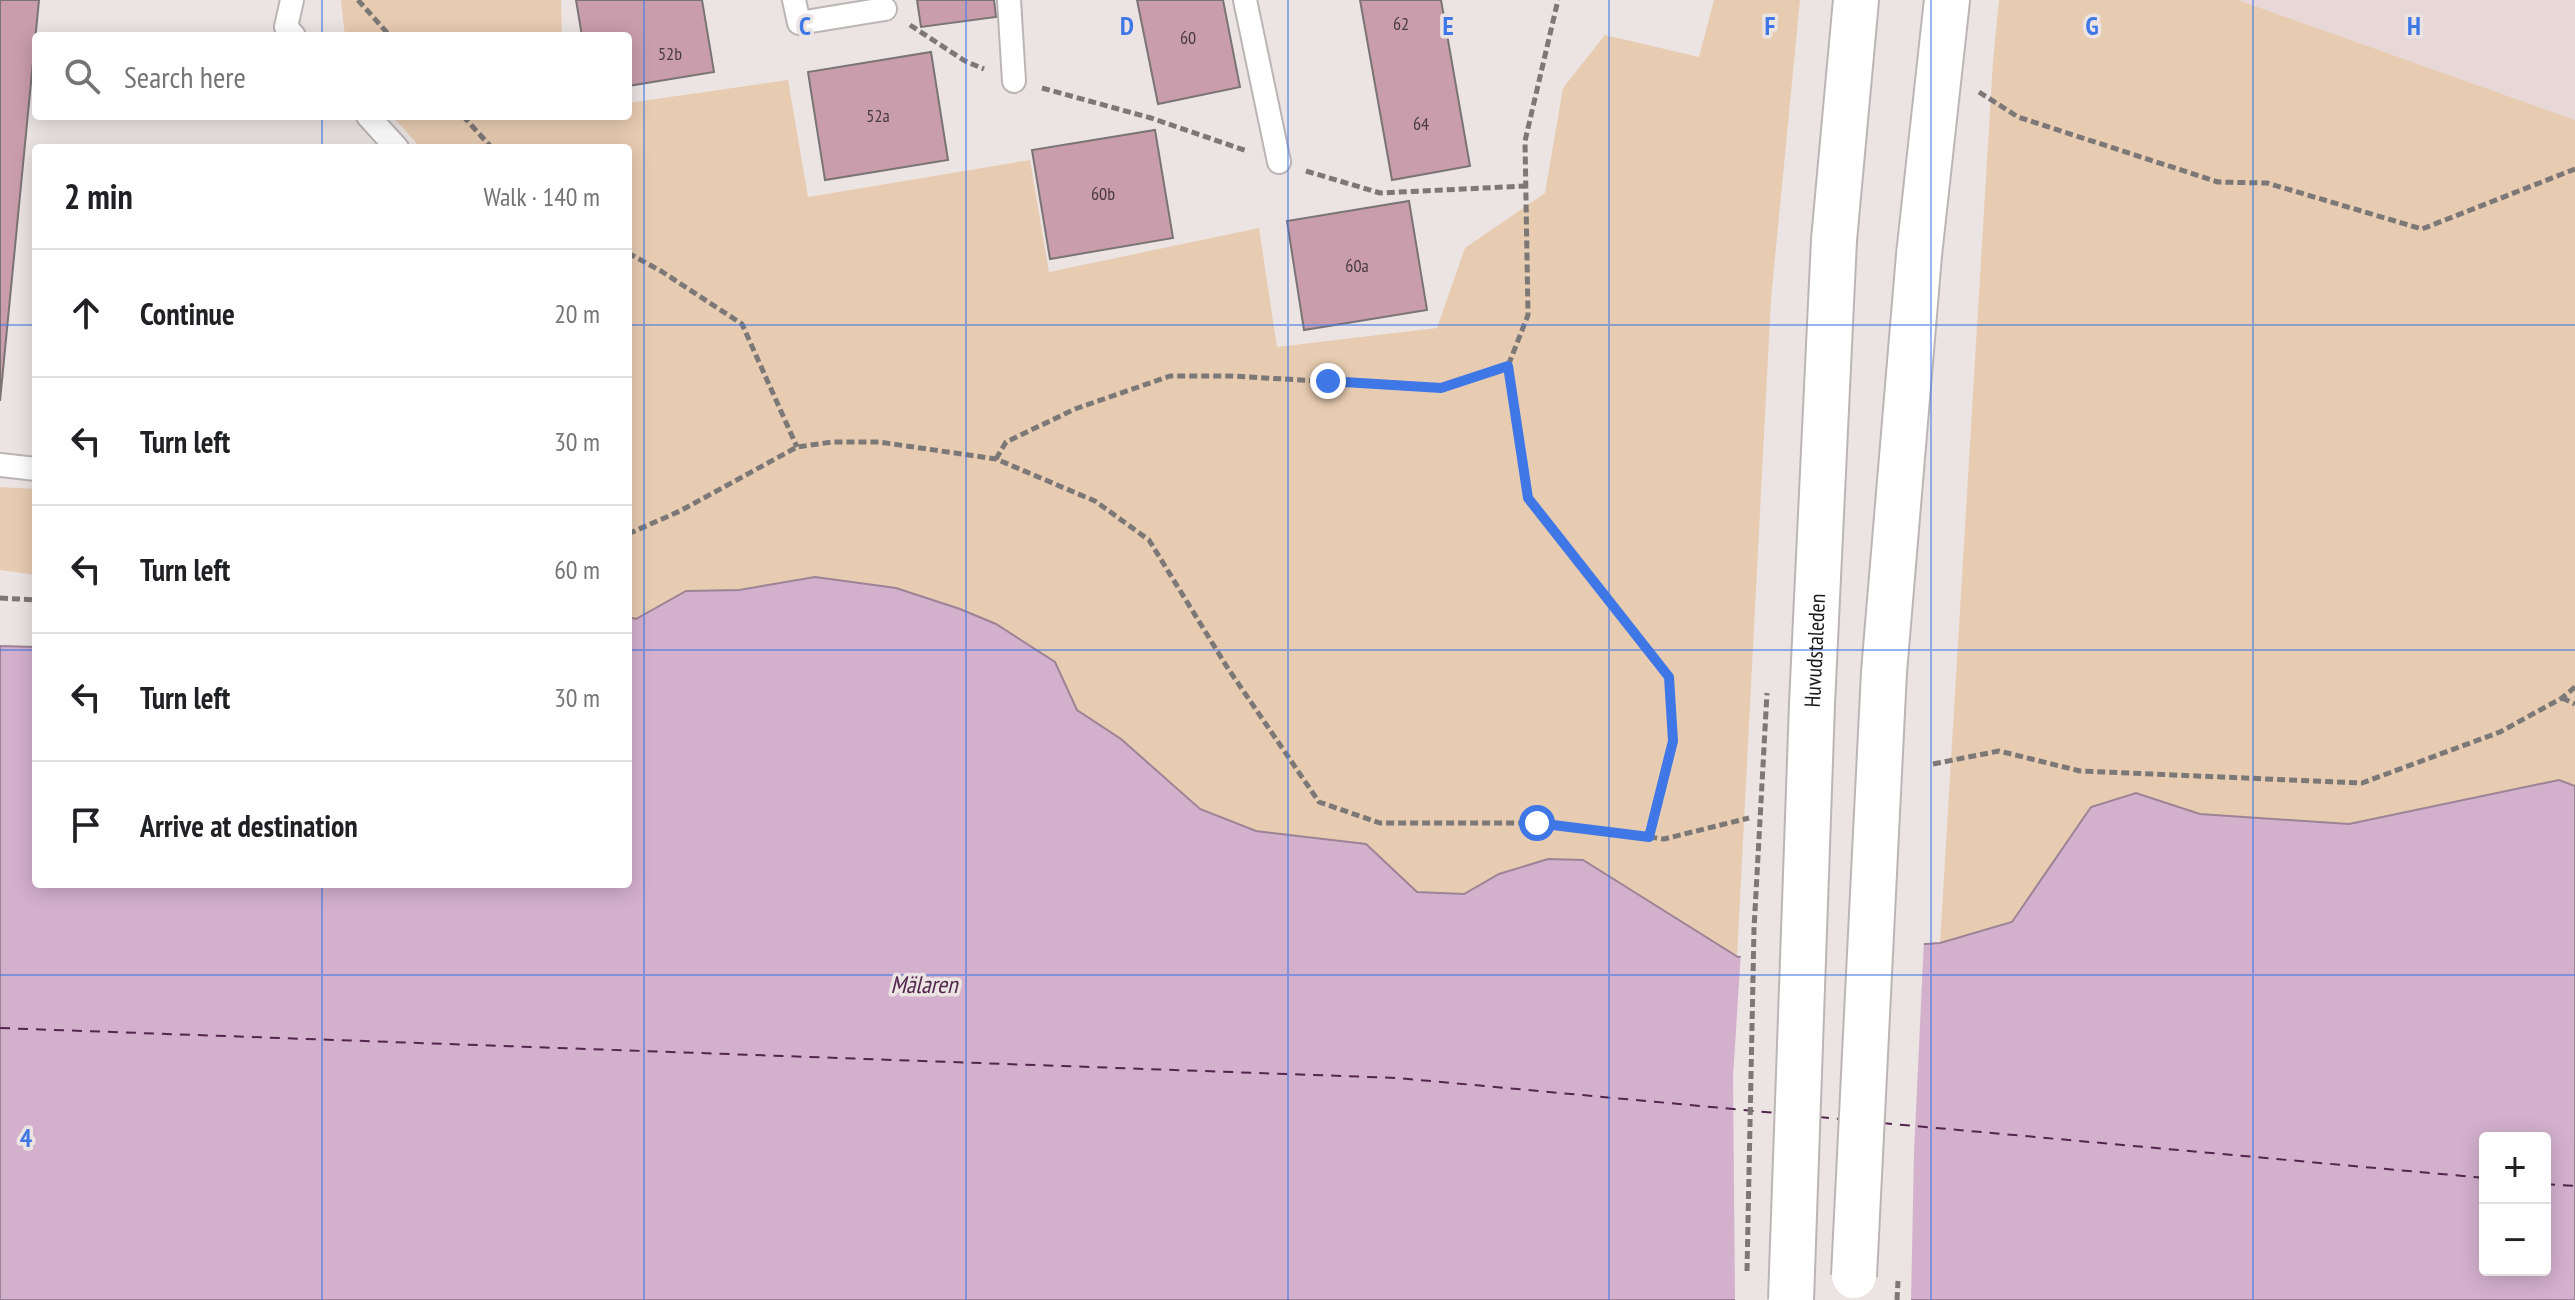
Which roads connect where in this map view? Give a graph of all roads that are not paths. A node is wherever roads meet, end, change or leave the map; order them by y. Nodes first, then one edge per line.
1 (292, 0) edge
2 (794, 0) edge
3 (1009, 0) edge
4 (1245, 0) edge
5 (1856, 0) edge
6 (1947, 0) edge
7 (885, 9) road end
8 (290, 32) edge
9 (1014, 81) road end
10 (372, 120) edge
11 (393, 144) edge
12 (1279, 162) road end
13 (0, 465) edge
14 (32, 469) edge
15 (1854, 1288) edge
16 (1791, 1300) edge

1 - 8 lane
2 - 7 lane
3 - 9 lane
4 - 12 lane
5 - 16 main road, Huvudstaleden, bridge
6 - 15 main road, bridge
10 - 11 lane
13 - 14 lane

